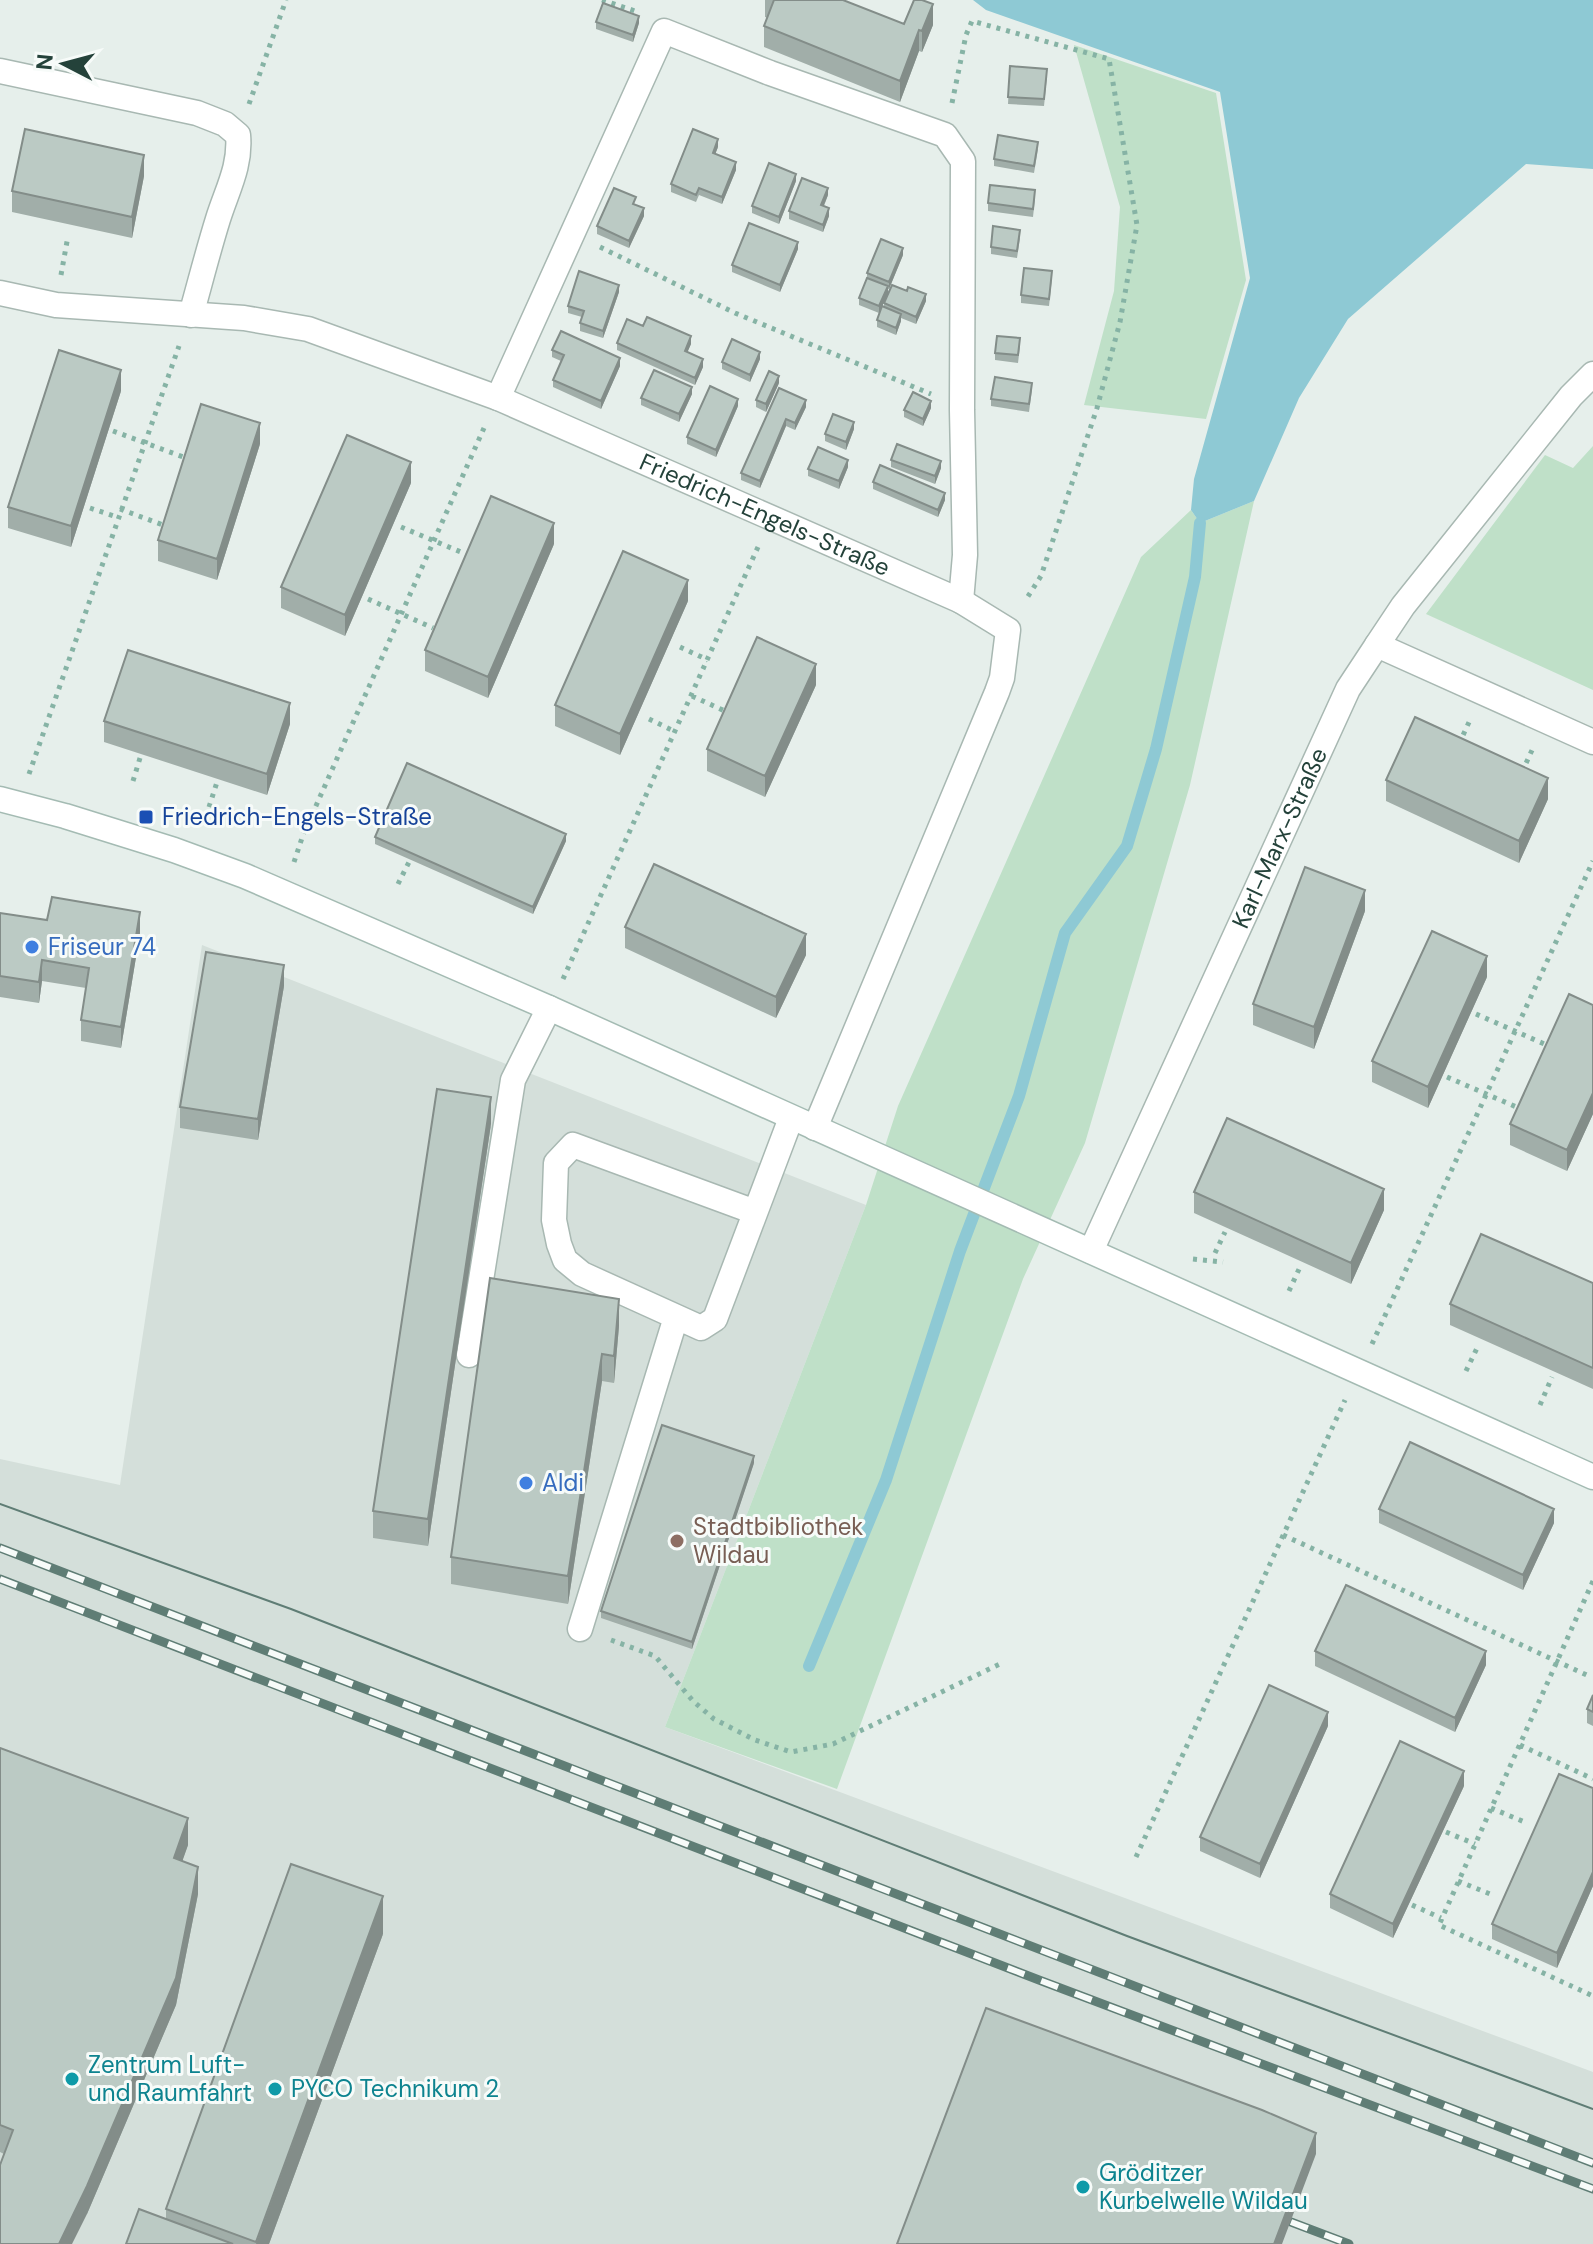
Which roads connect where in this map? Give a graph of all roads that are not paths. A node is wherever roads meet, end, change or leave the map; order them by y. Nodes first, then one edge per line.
1 (0, 71) edge
2 (0, 293) edge
3 (191, 315) junction
4 (1593, 374) edge
5 (498, 398) junction
6 (961, 601) junction
7 (1377, 645) junction
8 (1593, 742) edge
9 (10, 802) edge
10 (549, 1008) junction
11 (791, 1118) junction
12 (815, 1128) junction
13 (755, 1212) junction
14 (1091, 1251) junction
15 (676, 1317) junction
16 (469, 1355) dead end
17 (1593, 1477) edge
18 (580, 1629) road end

1 - 3 street
2 - 3 street, Friedrich-Engels-Straße
3 - 5 street, Friedrich-Engels-Straße
4 - 7 street, Karl-Marx-Straße
5 - 6 street, Friedrich-Engels-Straße
5 - 6 street
6 - 12 street, Friedrich-Engels-Straße
7 - 8 street
7 - 14 street, Karl-Marx-Straße
9 - 10 street
10 - 11 street
10 - 16 street
11 - 12 street
11 - 13 street
12 - 14 street
13 - 15 street
13 - 15 street
14 - 17 street
15 - 18 street

